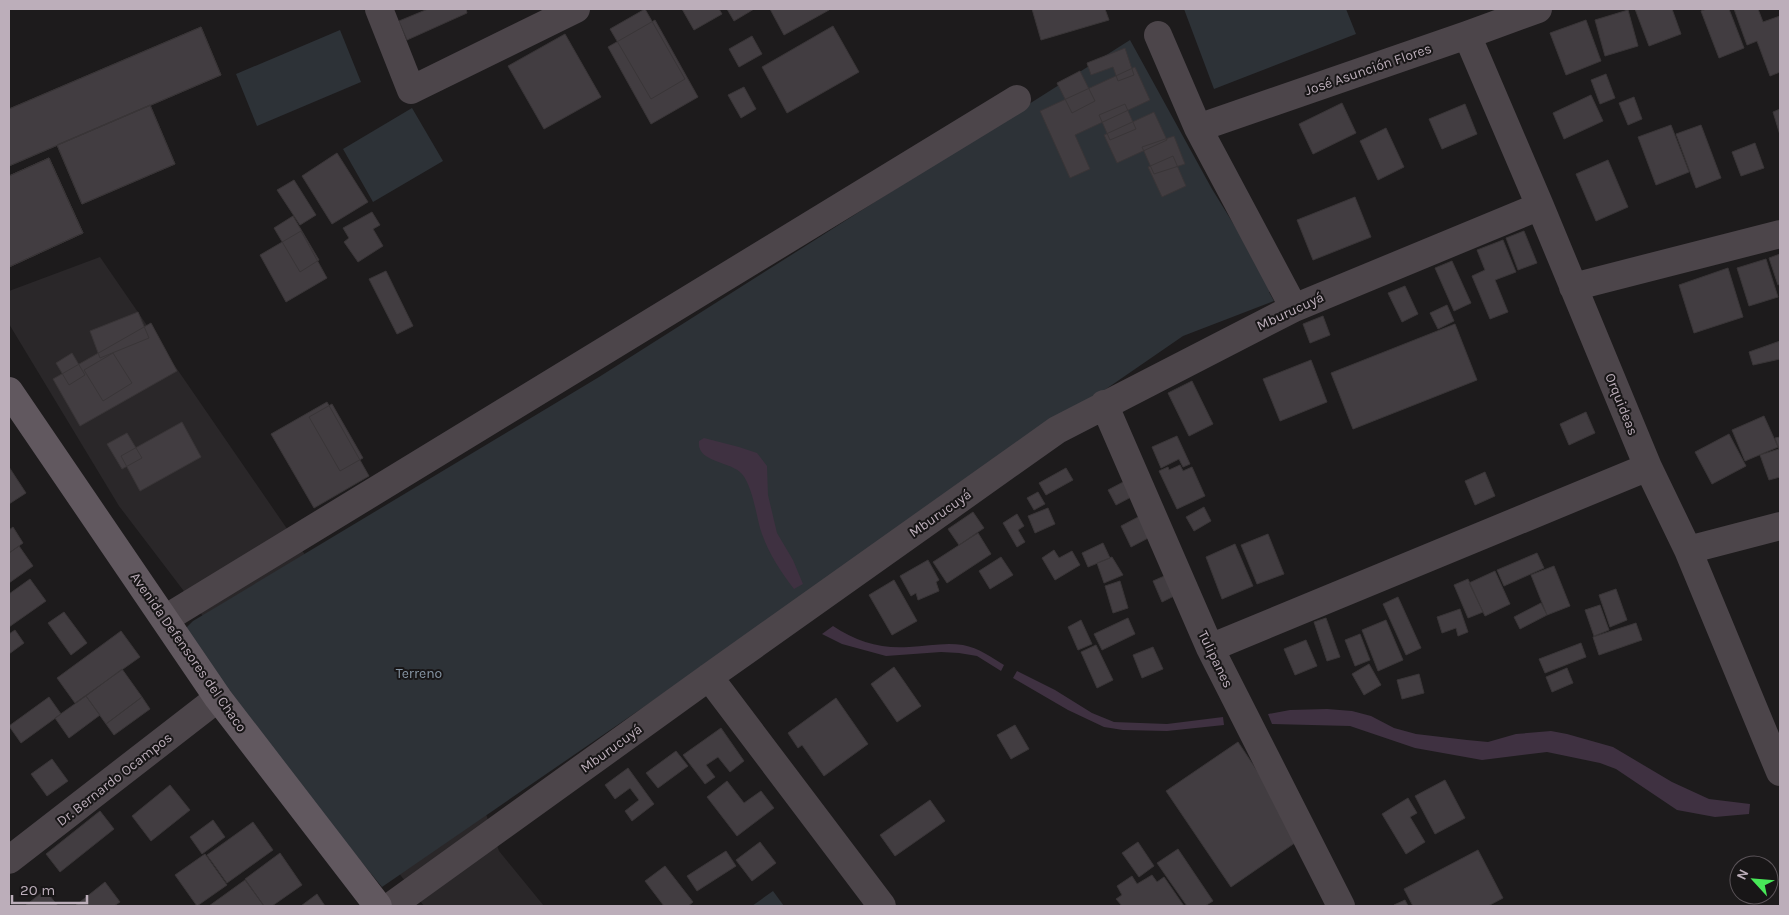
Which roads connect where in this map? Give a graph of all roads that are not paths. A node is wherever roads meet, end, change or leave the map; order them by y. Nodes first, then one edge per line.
1 (379, 9) edge
2 (576, 9) edge
3 (1538, 9) edge
4 (1158, 35) dead end
5 (1467, 35) junction
6 (1017, 99) dead end
7 (1198, 128) junction
8 (1540, 206) junction
9 (1780, 234) edge
10 (1573, 287) junction
11 (1294, 308) junction
12 (9, 391) edge
13 (1104, 404) junction
14 (1648, 467) junction
15 (1780, 526) edge
16 (1688, 550) junction
17 (165, 619) junction
18 (1210, 648) junction
19 (709, 677) junction
20 (218, 698) junction
21 (1780, 772) edge
22 (9, 860) edge
23 (1339, 905) edge
24 (378, 906) edge
25 (391, 906) edge
26 (882, 906) edge

1 - 2 street
3 - 5 street, José Asunción Flores
4 - 7 street
5 - 7 street, José Asunción Flores
5 - 8 street, Orquideas
6 - 17 street
7 - 11 street
8 - 10 street, Orquideas
8 - 11 street, Mburucuyá
9 - 10 street
10 - 14 street, Orquideas
11 - 13 street, Mburucuyá
12 - 17 main road, Avenida Defensores del Chaco
13 - 18 street, Tulipanes
13 - 19 street, Mburucuyá
14 - 16 street, Orquideas
14 - 18 street
15 - 16 street
16 - 21 street, Orquideas
17 - 20 main road, Avenida Defensores del Chaco
18 - 23 street, Tulipanes
19 - 25 street, Mburucuyá
19 - 26 street
20 - 22 street, Dr. Bernardo Ocampos
20 - 24 main road, Avenida Defensores del Chaco

